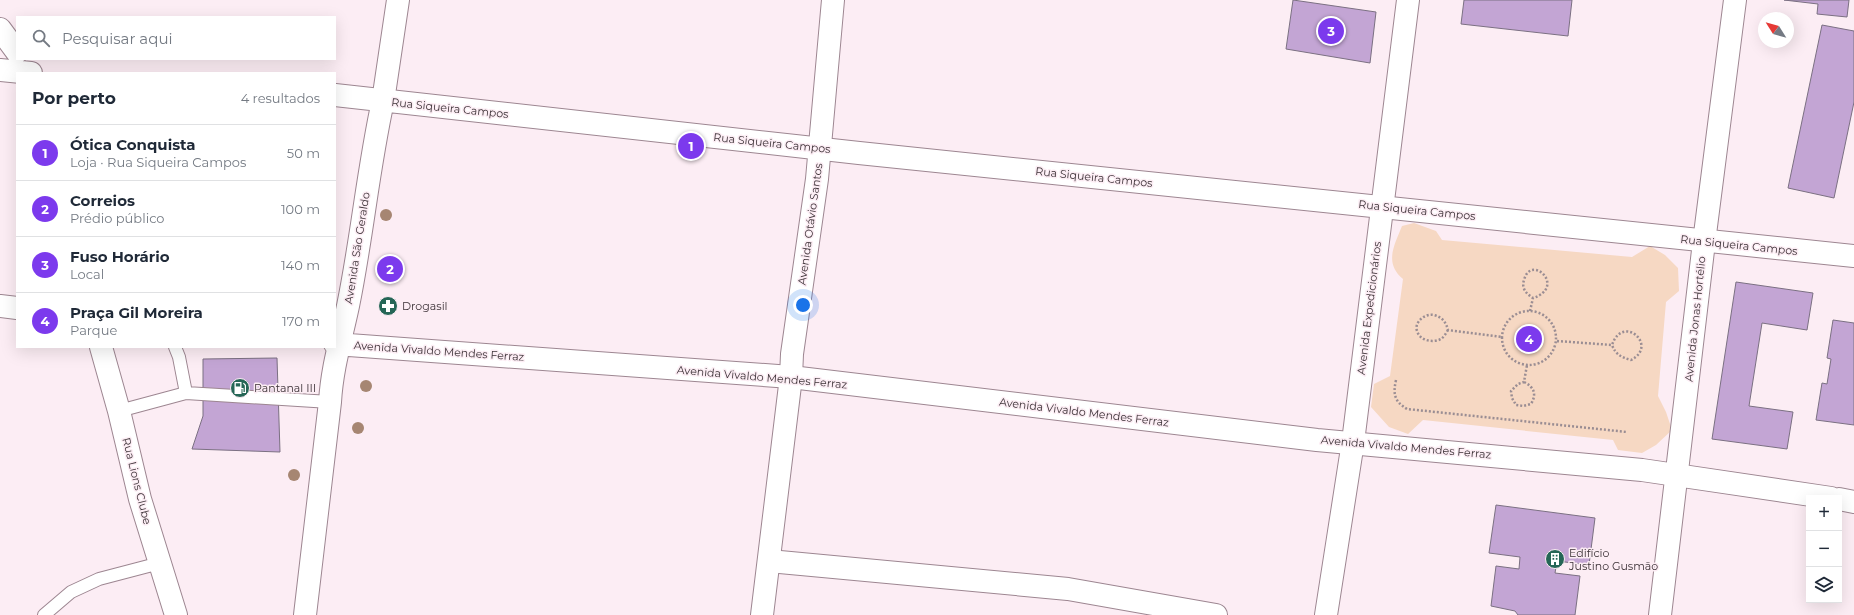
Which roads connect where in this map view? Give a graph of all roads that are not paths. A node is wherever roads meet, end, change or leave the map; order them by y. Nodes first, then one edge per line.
1 (398, 0) edge
2 (833, 0) edge
3 (1408, 0) edge
4 (1735, 0) edge
5 (0, 29) edge
6 (16, 51) edge
7 (23, 60) edge
8 (0, 70) edge
9 (21, 72) edge
10 (30, 72) edge
11 (336, 95) edge
12 (383, 101) junction
13 (820, 148) junction
14 (1381, 207) junction
15 (1704, 242) junction
16 (1854, 256) edge
17 (0, 306) edge
18 (16, 308) edge
19 (336, 344) edge
20 (100, 348) edge
21 (175, 348) edge
22 (335, 348) edge
23 (791, 377) junction
24 (186, 393) junction
25 (330, 402) junction
26 (119, 411) junction
27 (1353, 442) junction
28 (1677, 474) junction
29 (1812, 495) edge
30 (1842, 500) edge
31 (1854, 502) edge
32 (769, 561) junction
33 (160, 563) junction
34 (44, 615) edge
35 (176, 615) edge
36 (305, 615) edge
37 (762, 615) edge
38 (1216, 615) edge
39 (1326, 615) edge
40 (1660, 615) edge

1 - 12 main road, Avenida São Geraldo
2 - 13 main road, Avenida Otávio Santos
3 - 14 main road, Avenida Expedicionários
4 - 15 main road, Avenida Jonas Hortélio
5 - 6 main road
7 - 10 main road
8 - 9 main road
11 - 12 main road, Rua Siqueira Campos
12 - 13 main road, Rua Siqueira Campos
12 - 19 main road, Avenida São Geraldo
13 - 14 main road, Rua Siqueira Campos
13 - 23 main road, Avenida Otávio Santos
14 - 15 main road, Rua Siqueira Campos
14 - 27 main road, Avenida Expedicionários
15 - 16 main road, Rua Siqueira Campos
15 - 28 main road, Avenida Jonas Hortélio
17 - 18 main road
19 - 23 main road, Avenida Vivaldo Mendes Ferraz
20 - 26 main road, Rua Lions Clube
21 - 24 lane
22 - 25 main road, Avenida São Geraldo
23 - 27 main road, Avenida Vivaldo Mendes Ferraz
23 - 32 main road, Avenida Otávio Santos
24 - 25 lane
24 - 26 lane
25 - 36 main road, Avenida São Geraldo
26 - 33 main road, Rua Lions Clube
27 - 28 main road, Avenida Vivaldo Mendes Ferraz
27 - 39 main road, Avenida Expedicionários
28 - 29 main road, Avenida Vivaldo Mendes Ferraz
28 - 40 main road, Avenida Jonas Hortélio
30 - 31 main road
32 - 37 main road, Avenida Otávio Santos
32 - 38 main road
33 - 34 lane
33 - 35 main road, Rua Lions Clube

